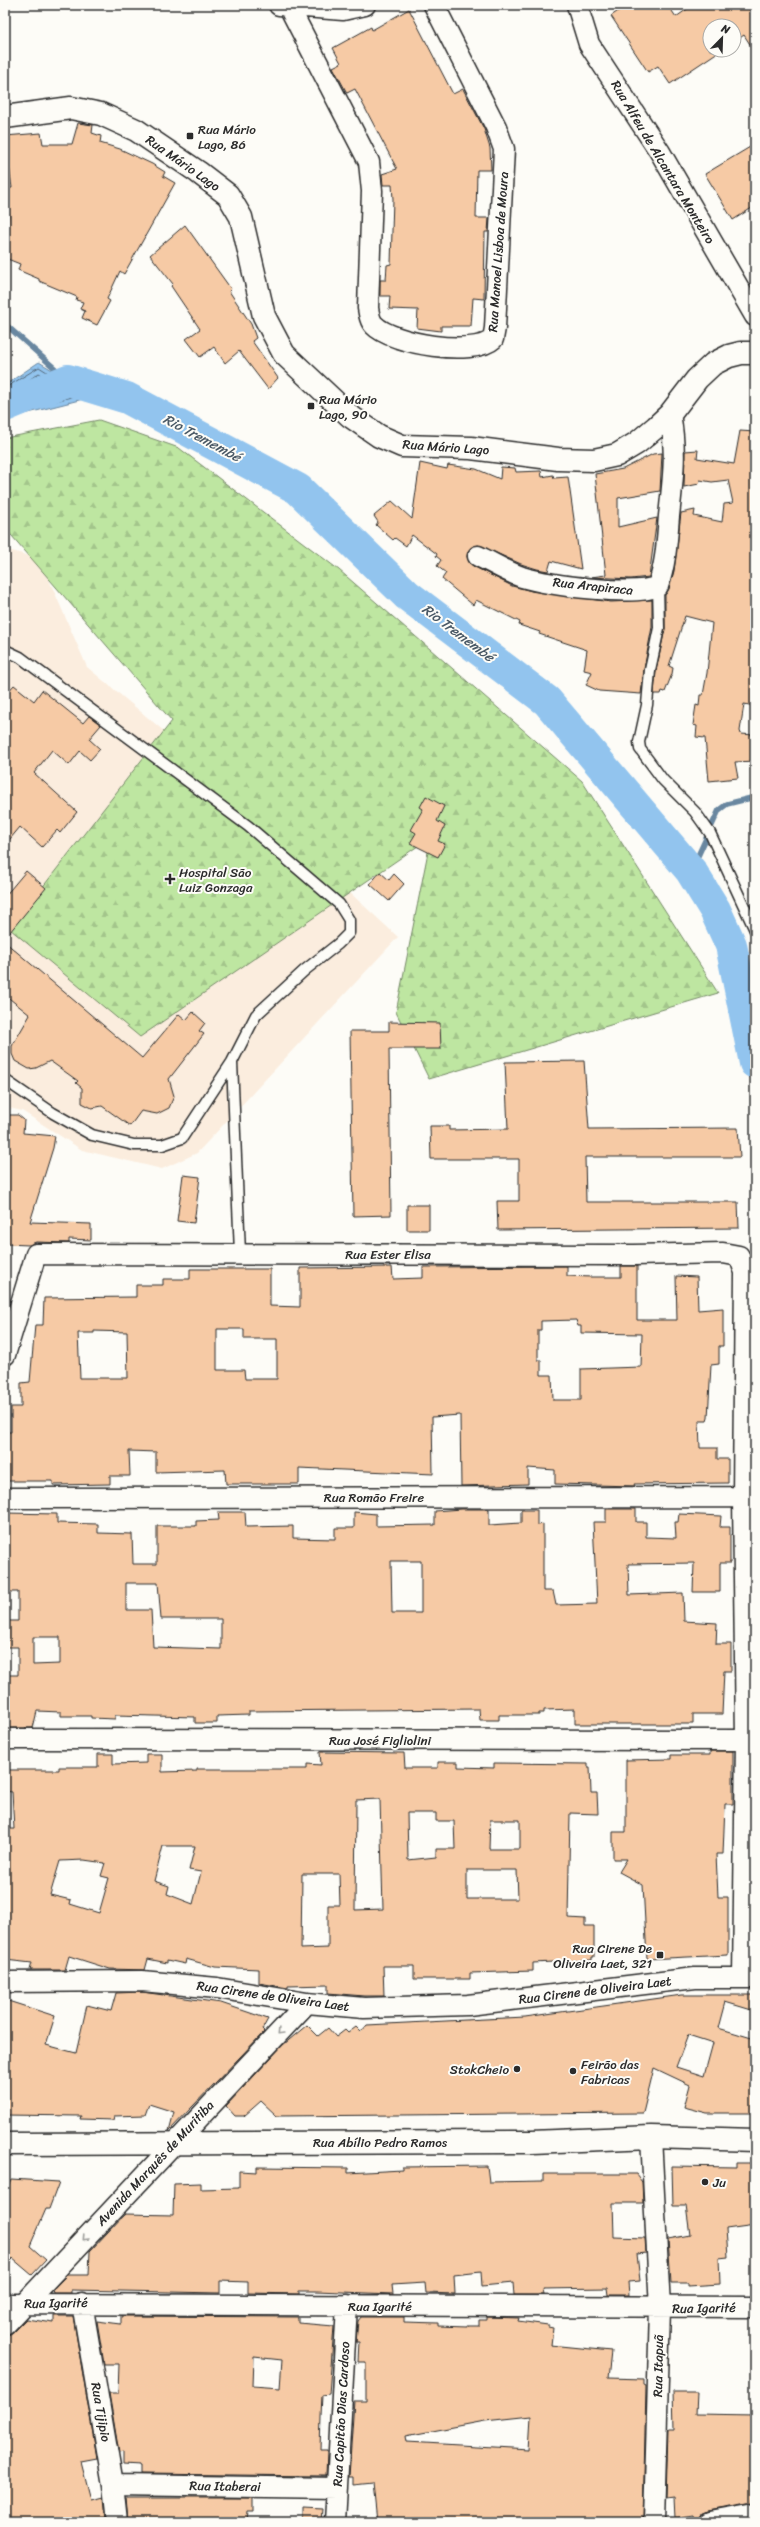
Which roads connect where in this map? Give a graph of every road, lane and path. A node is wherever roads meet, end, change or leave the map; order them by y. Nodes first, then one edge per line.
1 (365, 5) edge
2 (434, 5) edge
3 (577, 5) edge
4 (284, 6) edge
5 (5, 117) edge
6 (755, 316) edge
7 (755, 354) edge
8 (670, 414) junction
9 (478, 556) dead end
10 (658, 586) junction
11 (5, 650) edge
12 (755, 930) edge
13 (232, 1062) junction
14 (5, 1080) edge
15 (240, 1253) junction
16 (5, 1354) edge
17 (743, 1497) junction
18 (5, 1498) edge
19 (5, 1739) edge
20 (751, 1740) edge
21 (749, 1978) edge
22 (5, 1982) edge
23 (307, 2004) junction
24 (651, 2137) junction
25 (755, 2140) edge
26 (174, 2143) junction
27 (5, 2144) edge
28 (82, 2303) junction
29 (5, 2304) edge
30 (24, 2304) junction
31 (347, 2306) junction
32 (755, 2307) edge
33 (660, 2308) junction
34 (5, 2324) edge
35 (113, 2484) junction
36 (337, 2488) junction
37 (755, 2514) edge
38 (117, 2522) edge
39 (336, 2522) edge
40 (654, 2522) edge
41 (710, 2522) edge

1 - 4 street
2 - 4 street, Rua Manoel Lisboa de Moura
3 - 6 street, Rua Alfeu de Alcantara Monteiro
5 - 8 street, Rua Mário Lago
7 - 8 street, Rua Mário Lago
8 - 10 street
9 - 10 street, Rua Arapiraca
10 - 12 lane
11 - 13 lane
13 - 14 lane
13 - 15 lane
15 - 16 street, Rua Ester Elisa
15 - 17 street, Rua Ester Elisa
17 - 18 street, Rua Romão Freire
17 - 20 street
19 - 20 street, Rua José Figliolini
20 - 21 street
21 - 23 street, Rua Cirene de Oliveira Laet
22 - 23 street, Rua Cirene de Oliveira Laet
23 -> 26 street, Avenida Marquês de Muritiba
24 - 25 street, Rua Abílio Pedro Ramos
24 - 26 street, Rua Abílio Pedro Ramos
24 - 33 street, Rua Itapuã
26 - 27 street, Rua Abílio Pedro Ramos
26 -> 30 street, Avenida Marquês de Muritiba
28 - 30 street, Rua Igarité
28 - 31 street, Rua Igarité
28 - 35 street, Rua Tijipio
29 - 30 street, Rua Igarité
30 - 34 street, Avenida Marquês de Muritiba
31 - 33 street, Rua Igarité
31 - 36 street, Rua Capitão Dias Cardoso
32 - 33 street, Rua Igarité
33 - 40 street, Rua Itapuã
35 - 36 street, Rua Itaberai
35 - 38 street, Rua Tijipio
36 - 39 street, Rua Capitão Dias Cardoso
37 - 41 street

